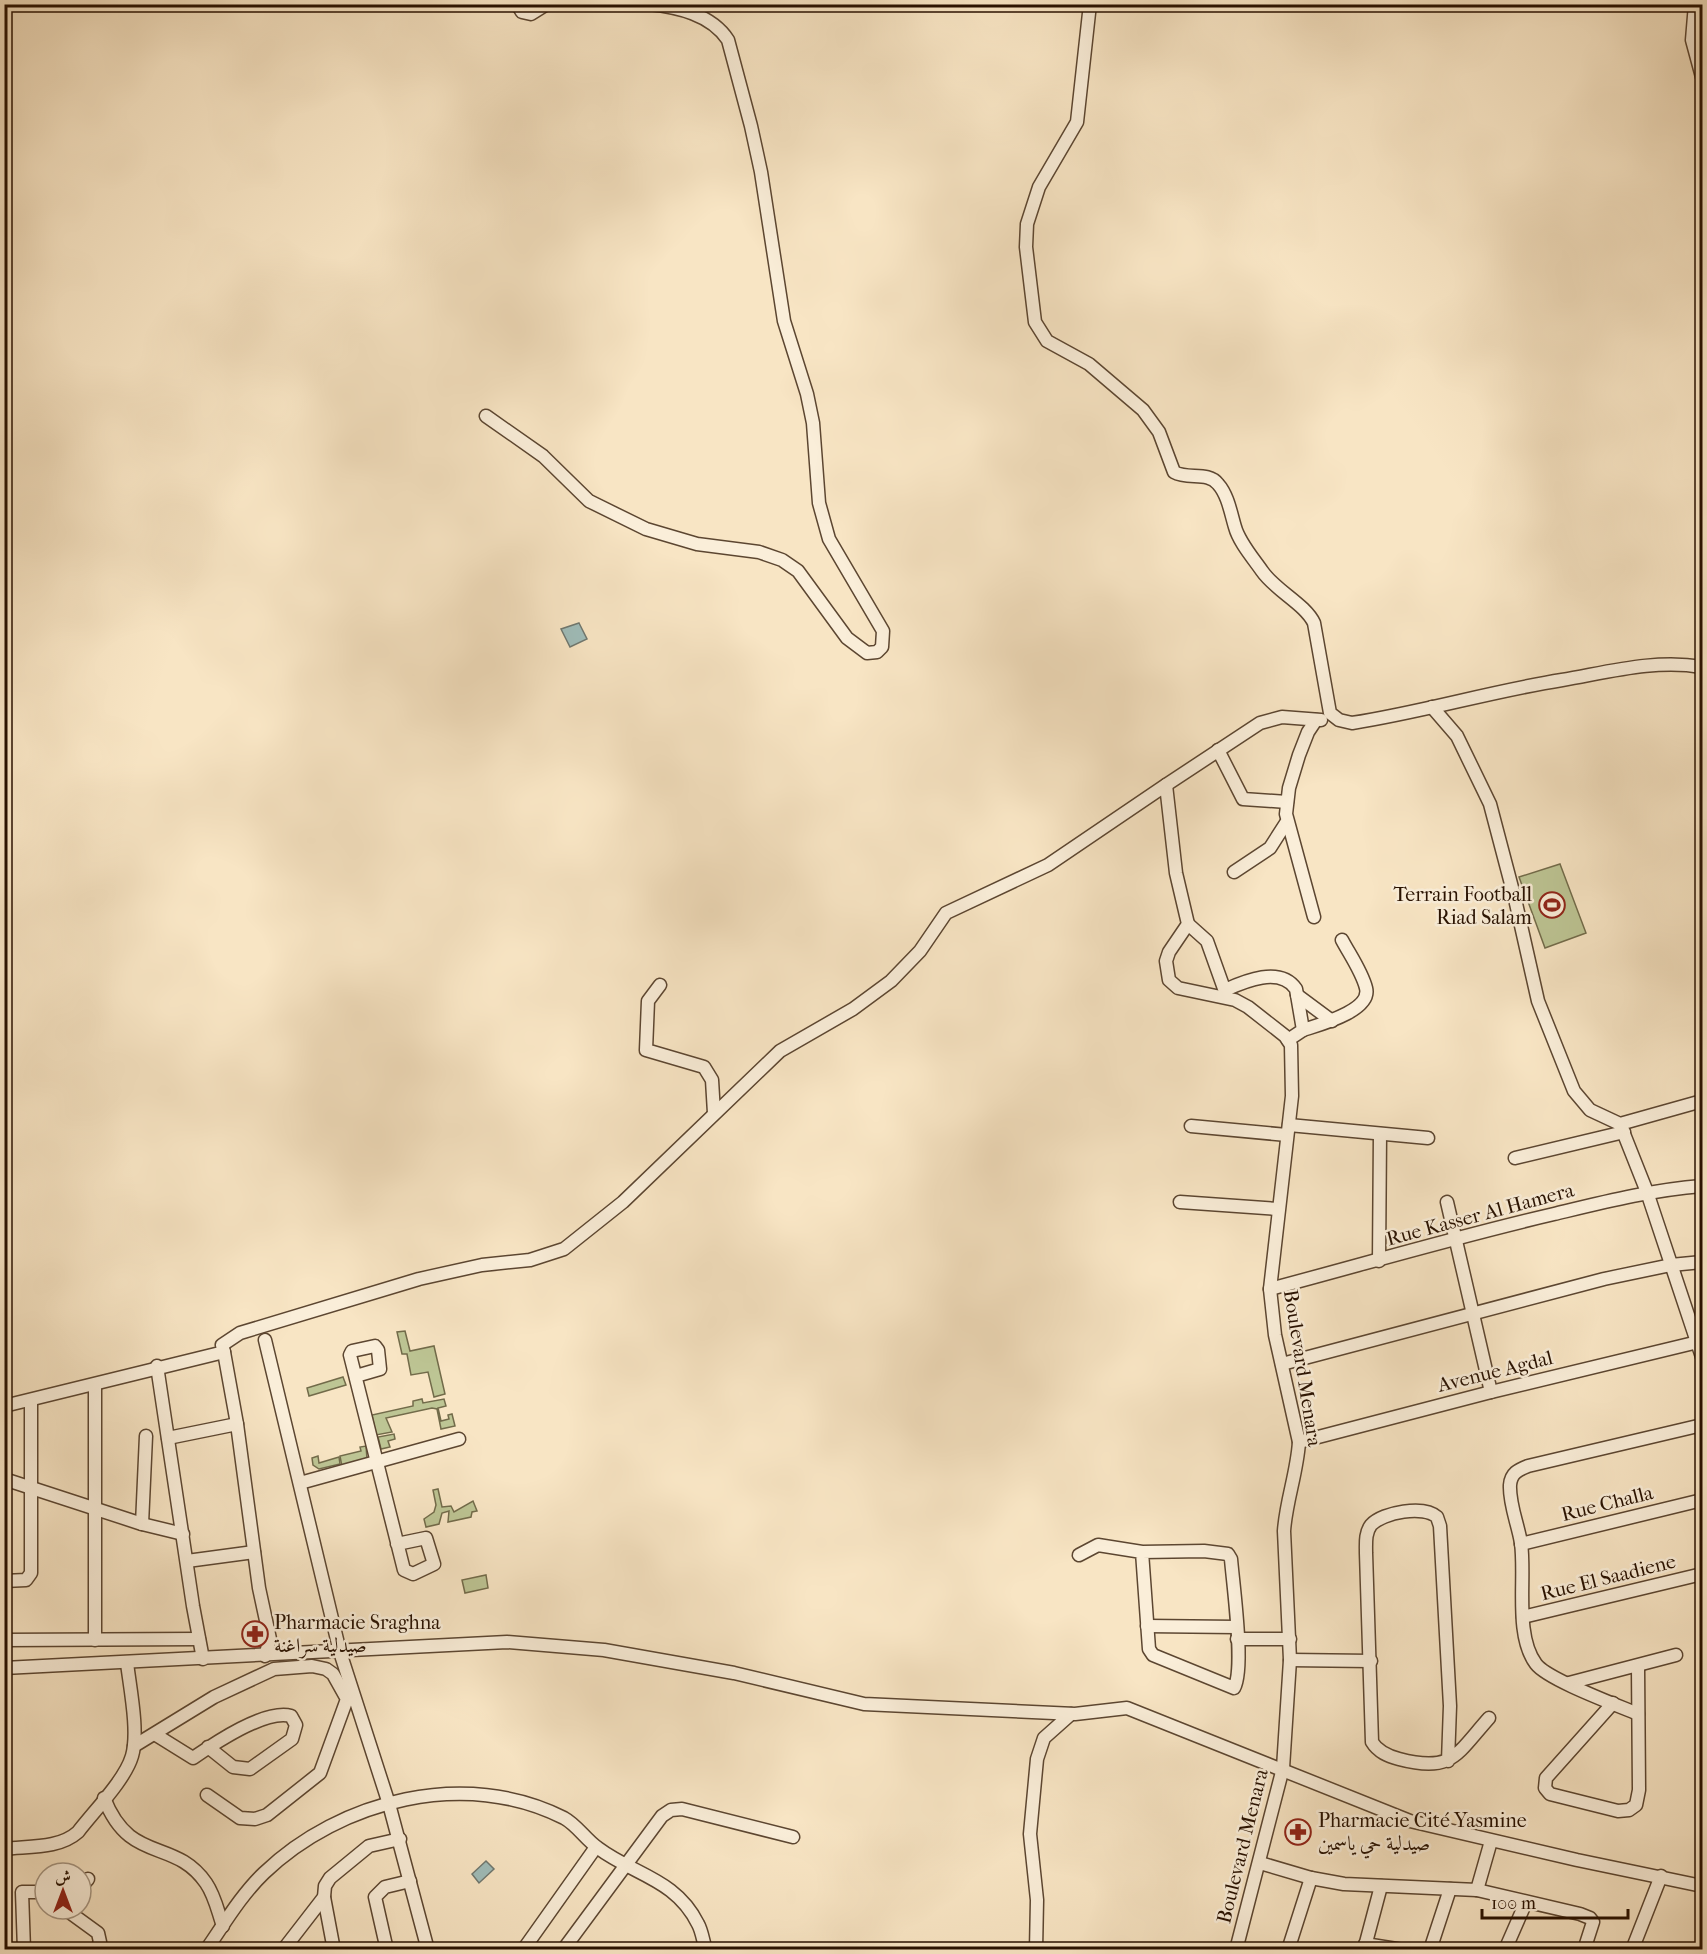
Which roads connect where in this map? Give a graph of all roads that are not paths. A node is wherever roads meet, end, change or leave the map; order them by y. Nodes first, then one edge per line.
1 (517, 4) edge
2 (547, 4) edge
3 (648, 4) edge
4 (1090, 4) edge
5 (1695, 4) edge
6 (1702, 77) edge
7 (486, 416) dead end
8 (1702, 667) edge
9 (1432, 707) junction
10 (1316, 720) junction
11 (1339, 720) junction
12 (1218, 750) junction
13 (1166, 785) junction
14 (1287, 802) junction
15 (1286, 823) junction
16 (1234, 872) dead end
17 (1314, 917) dead end
18 (1188, 924) junction
19 (1342, 940) dead end
20 (660, 985) dead end
21 (1226, 994) junction
22 (1297, 995) junction
23 (1332, 1021) junction
24 (1303, 1030) junction
25 (1288, 1040) junction
26 (1702, 1101) edge
27 (714, 1113) junction
28 (1191, 1126) dead end
29 (1622, 1128) junction
30 (1288, 1130) junction
31 (1380, 1134) junction
32 (1428, 1138) dead end
33 (1515, 1158) dead end
34 (1702, 1186) edge
35 (1647, 1192) junction
36 (1180, 1202) dead end
37 (1447, 1202) dead end
38 (1278, 1209) junction
39 (1455, 1239) junction
40 (1379, 1261) junction
41 (1702, 1262) edge
42 (1671, 1265) junction
43 (1270, 1290) junction
44 (1472, 1312) junction
45 (265, 1340) dead end
46 (1700, 1341) edge
47 (224, 1352) junction
48 (1702, 1357) edge
49 (1282, 1364) junction
50 (157, 1366) junction
51 (356, 1376) dead end
52 (95, 1385) junction
53 (1491, 1392) junction
54 (31, 1401) junction
55 (4, 1406) edge
56 (237, 1424) junction
57 (1702, 1425) edge
58 (146, 1436) dead end
59 (168, 1438) junction
60 (459, 1439) dead end
61 (1299, 1442) junction
62 (376, 1463) junction
63 (4, 1479) edge
64 (300, 1483) junction
65 (30, 1488) junction
66 (1702, 1500) edge
67 (95, 1509) junction
68 (142, 1524) junction
69 (183, 1534) junction
70 (397, 1544) dead end
71 (1521, 1544) junction
72 (254, 1552) junction
73 (1142, 1552) junction
74 (1078, 1555) dead end
75 (187, 1560) junction
76 (1702, 1574) edge
77 (4, 1581) edge
78 (1523, 1617) junction
79 (1147, 1626) junction
80 (1237, 1633) junction
81 (199, 1639) junction
82 (1290, 1639) junction
83 (4, 1640) edge
84 (95, 1640) junction
85 (340, 1652) junction
86 (1676, 1655) dead end
87 (265, 1656) junction
88 (203, 1659) junction
89 (1290, 1660) junction
90 (1371, 1661) junction
91 (127, 1663) junction
92 (1638, 1666) junction
93 (4, 1668) edge
94 (1569, 1683) junction
95 (1614, 1703) junction
96 (1071, 1714) junction
97 (1638, 1714) junction
98 (1489, 1718) dead end
99 (156, 1735) junction
100 (134, 1746) junction
101 (208, 1747) junction
102 (1448, 1761) junction
103 (1283, 1768) junction
104 (207, 1795) dead end
105 (104, 1798) junction
106 (389, 1804) junction
107 (793, 1837) dead end
108 (399, 1839) junction
109 (1491, 1841) junction
110 (596, 1847) junction
111 (4, 1849) edge
112 (625, 1863) junction
113 (1260, 1863) junction
114 (1661, 1876) junction
115 (1311, 1878) junction
116 (410, 1881) junction
117 (1381, 1886) junction
118 (1702, 1886) edge
119 (1450, 1889) junction
120 (1477, 1890) junction
121 (33, 1892) edge
122 (324, 1897) junction
123 (1526, 1902) junction
124 (82, 1921) edge
125 (223, 1926) junction
126 (1364, 1947) edge
127 (24, 1950) edge
128 (96, 1950) edge
129 (206, 1950) edge
130 (283, 1950) edge
131 (334, 1950) edge
132 (387, 1950) edge
133 (428, 1950) edge
134 (523, 1950) edge
135 (563, 1950) edge
136 (706, 1950) edge
137 (1036, 1950) edge
138 (1236, 1950) edge
139 (1288, 1950) edge
140 (1403, 1950) edge
141 (1430, 1950) edge
142 (1505, 1950) edge
143 (1584, 1950) edge
144 (1632, 1950) edge

1 - 2 street
3 - 7 street
4 - 11 street
5 - 6 street
8 - 9 street
9 - 11 street
9 - 29 street
10 - 11 street
10 - 12 street
10 - 14 street
12 - 13 street
12 - 14 street
13 - 18 street
13 - 27 street
14 - 15 street
15 - 16 street
15 - 17 street
18 - 21 street
18 - 21 street
19 - 23 street
20 - 27 street
21 - 22 street
21 - 25 street
22 - 23 street
22 - 24 street
23 - 24 street
24 - 25 street
25 - 30 street, Boulevard Menara
26 - 29 street
27 - 47 street
28 - 30 street
29 - 33 street
29 - 35 street
30 - 31 street
30 - 38 street, Boulevard Menara
31 - 32 street
31 - 40 street
34 - 35 street, Rue Kasser Al Hamera
35 - 39 street, Rue Kasser Al Hamera
35 - 42 street
36 - 38 street
37 - 39 street
38 - 43 street, Boulevard Menara
39 - 40 street, Rue Kasser Al Hamera
39 - 44 street
40 - 43 street, Rue Kasser Al Hamera
41 - 42 street
42 - 44 street
42 - 46 street
43 - 49 street, Boulevard Menara
44 - 49 street
44 - 53 street
45 - 64 street
46 - 48 street
46 - 53 street, Avenue Agdal
47 - 50 street
47 - 56 street
49 - 61 street, Boulevard Menara
50 - 52 street
50 - 59 street
51 - 62 street
52 - 54 street
52 - 67 street
53 - 61 street, Avenue Agdal
54 - 55 street
54 - 65 street
56 - 59 street
56 - 72 street
57 - 71 street
58 - 68 street
59 - 69 street
60 - 62 street
61 - 82 street, Boulevard Menara
62 - 64 street
62 - 70 street
63 - 65 street
64 - 85 street
65 - 67 street
65 - 77 street
66 - 71 street, Rue Challa
67 - 68 street
67 - 84 street
68 - 69 street
69 - 75 street
71 - 78 street
72 - 75 street
72 - 87 street
73 - 74 street
73 - 79 street
73 - 80 street
75 - 81 street
76 - 78 street, Rue El Saadiene
78 - 94 street
79 - 80 street
79 - 80 street
80 - 82 street
81 - 84 street
81 - 88 street
82 - 89 street, Boulevard Menara
83 - 84 street
85 - 87 street
85 - 96 street
85 - 106 street
86 - 92 street
87 - 88 street
88 - 91 street
89 - 90 street
89 - 103 street, Boulevard Menara
90 - 102 street
90 - 102 street
91 - 93 street
91 - 100 street
92 - 94 street
92 - 97 street
94 - 95 street
95 - 97 street
95 - 97 street
96 - 103 street
96 - 137 street
98 - 102 street
99 - 100 street
99 - 101 street
99 - 104 street
100 - 105 street
101 - 101 street
103 - 109 street
103 - 113 street, Boulevard Menara
105 - 111 street
105 - 125 street
106 - 108 street
106 - 110 street
106 - 125 street
107 - 112 street
108 - 116 street
108 - 122 street
109 - 114 street
109 - 120 street
110 - 112 street
110 - 134 street
112 - 135 street
112 - 136 street
113 - 115 street
113 - 138 street, Boulevard Menara
114 - 118 street
114 - 144 street
115 - 117 street
115 - 139 street
116 - 132 street
116 - 133 street
117 - 119 street
117 - 126 street
119 - 120 street
119 - 141 street
120 - 123 street
121 - 127 street
122 - 130 street
122 - 131 street
123 - 142 street
123 - 143 street
124 - 128 street
125 - 129 street
126 - 140 street

